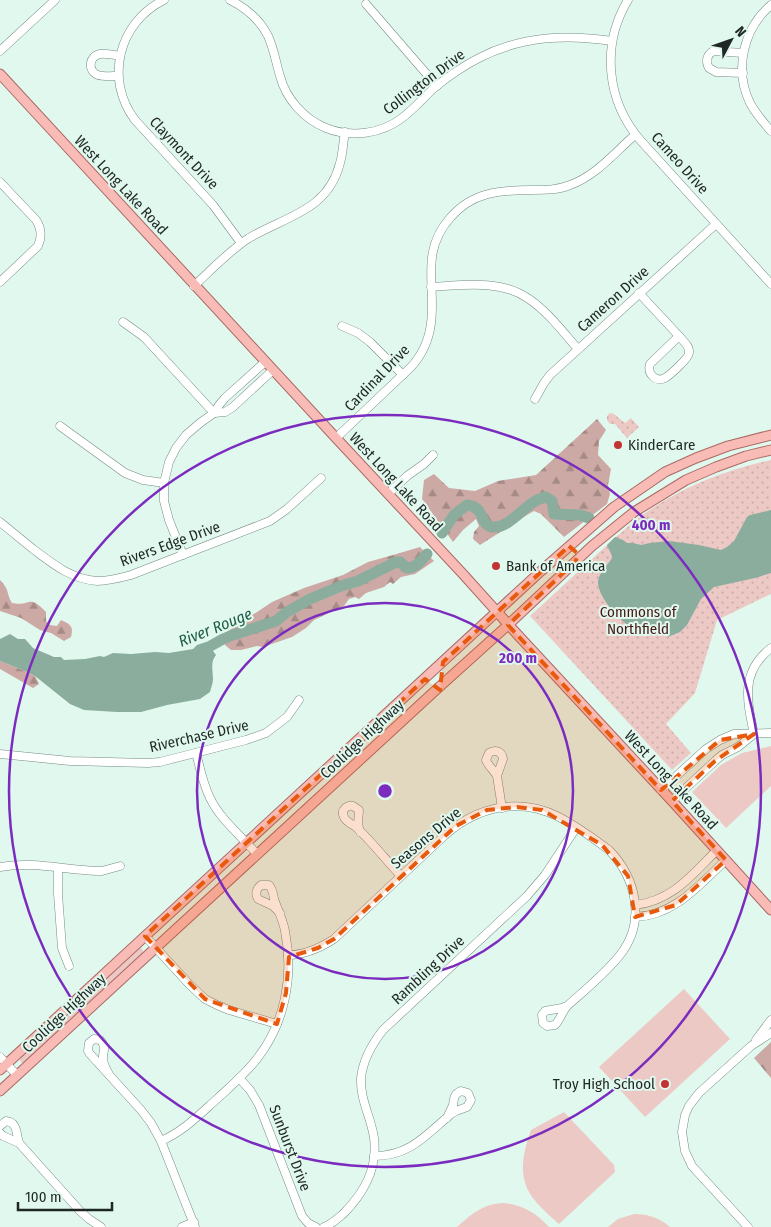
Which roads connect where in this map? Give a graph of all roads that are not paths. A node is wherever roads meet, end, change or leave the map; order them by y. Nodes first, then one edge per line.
1 (55, 0) edge
2 (164, 0) edge
3 (230, 0) edge
4 (628, 0) edge
5 (152, 3) edge
6 (366, 4) dead end
7 (771, 5) edge
8 (612, 41) junction
9 (0, 51) edge
10 (743, 53) junction
11 (120, 56) junction
12 (743, 73) junction
13 (0, 74) edge
14 (118, 76) junction
15 (437, 86) junction
16 (771, 131) edge
17 (345, 132) junction
18 (636, 135) junction
19 (0, 182) edge
20 (716, 224) junction
21 (241, 243) junction
22 (770, 281) edge
23 (0, 282) edge
24 (194, 286) junction
25 (431, 287) junction
26 (640, 293) junction
27 (123, 322) dead end
28 (342, 326) dead end
29 (679, 336) junction
30 (578, 349) junction
31 (265, 362) junction
32 (273, 370) junction
33 (403, 375) junction
34 (535, 399) dead end
35 (214, 413) junction
36 (60, 426) dead end
37 (771, 435) edge
38 (336, 438) junction
39 (771, 450) edge
40 (434, 455) dead end
41 (320, 478) dead end
42 (164, 483) junction
43 (388, 494) junction
44 (0, 522) edge
45 (586, 531) junction
46 (569, 546) junction
47 (592, 546) junction
48 (183, 555) junction
49 (576, 561) junction
50 (497, 612) junction
51 (508, 625) junction
52 (771, 648) edge
53 (443, 662) junction
54 (425, 679) junction
55 (446, 681) junction
56 (429, 696) junction
57 (300, 700) dead end
58 (771, 733) edge
59 (754, 734) junction
60 (196, 753) junction
61 (0, 754) edge
62 (497, 776) dead end
63 (661, 790) junction
64 (672, 802) junction
65 (502, 808) junction
66 (576, 828) junction
67 (360, 832) dead end
68 (247, 842) junction
69 (717, 850) junction
70 (257, 854) junction
71 (726, 860) junction
72 (120, 866) dead end
73 (0, 867) edge
74 (58, 868) junction
75 (401, 876) junction
76 (635, 905) junction
77 (771, 910) edge
78 (280, 913) dead end
79 (635, 918) junction
80 (145, 936) junction
81 (156, 947) junction
82 (288, 956) junction
83 (69, 966) dead end
84 (568, 1006) dead end
85 (771, 1020) edge
86 (277, 1024) junction
87 (771, 1033) edge
88 (751, 1046) junction
89 (2, 1063) edge
90 (17, 1075) junction
91 (110, 1076) dead end
92 (239, 1078) junction
93 (0, 1091) edge
94 (447, 1118) dead end
95 (0, 1126) edge
96 (0, 1132) edge
97 (161, 1142) junction
98 (19, 1143) junction
99 (374, 1156) junction
100 (194, 1225) edge
101 (100, 1227) edge
102 (182, 1227) edge
103 (316, 1227) edge
104 (324, 1227) edge
105 (748, 1227) edge

1 - 9 street
2 - 5 street
3 - 17 street, Collington Drive
4 - 8 street, Cameo Drive
5 - 11 street, Claymont Drive
6 - 15 street
7 - 10 street
8 - 15 street, Collington Drive
8 - 18 street, Cameo Drive
10 - 12 street
10 - 12 street
11 - 14 street, Claymont Drive
11 - 14 street
12 - 16 street
13 - 24 main road, West Long Lake Road
14 - 21 street, Claymont Drive
15 - 17 street, Collington Drive
17 - 21 street
18 - 20 street, Cameo Drive
18 - 25 street, Cardinal Drive
19 - 23 street
20 - 22 street, Cameo Drive
20 - 26 street, Cameron Drive
21 - 24 street
24 - 31 main road, West Long Lake Road
25 - 30 street
25 - 33 street, Cardinal Drive
26 - 29 street
26 - 30 street, Cameron Drive
27 - 35 street
28 - 33 street
29 - 29 street
30 - 34 street, Cameron Drive
31 - 32 main road, West Long Lake Road
31 - 35 street
32 - 35 street
32 - 38 main road, West Long Lake Road
33 - 38 street, Cardinal Drive
35 - 42 street
36 - 42 street
37 - 45 main road, Coolidge Highway
38 - 43 main road, West Long Lake Road
39 - 47 main road, Coolidge Highway
40 - 43 street
41 - 48 street, Rivers Edge Drive
42 - 48 street
43 - 50 main road, West Long Lake Road
44 - 48 street, Rivers Edge Drive
45 - 46 main road, Coolidge Highway
45 - 47 main road
46 - 49 main road
46 - 50 main road, Coolidge Highway
47 - 49 main road, Coolidge Highway
49 - 51 main road, Coolidge Highway
50 - 51 main road, West Long Lake Road
50 - 53 main road, Coolidge Highway
51 - 55 main road, Coolidge Highway
51 - 63 main road, West Long Lake Road
52 - 59 street
53 - 54 main road, Coolidge Highway
53 - 55 main road
54 - 56 main road
54 - 68 main road, Coolidge Highway
55 - 56 main road, Coolidge Highway
56 - 70 main road, Coolidge Highway
57 - 60 street, Riverchase Drive
58 - 59 street
59 - 63 street
59 - 64 street
60 - 61 street, Riverchase Drive
60 - 68 street
62 - 65 street
63 - 64 main road, West Long Lake Road
64 - 69 main road, West Long Lake Road
65 - 66 street, Seasons Drive
65 - 75 street, Seasons Drive
66 - 76 street, Seasons Drive
66 - 99 street, Rambling Drive
67 - 75 street
68 - 70 street
68 - 80 main road, Coolidge Highway
69 - 71 main road, West Long Lake Road
69 - 76 street
70 - 81 main road, Coolidge Highway
71 - 77 main road, West Long Lake Road
71 - 79 street
72 - 74 street
73 - 74 street
74 - 83 street
75 - 82 street, Seasons Drive
76 - 79 street, Seasons Drive
78 - 82 street
79 - 84 street, Seasons Drive
80 - 81 street
80 - 89 main road, Coolidge Highway
81 - 86 street
81 - 90 main road, Coolidge Highway
82 - 86 street
85 - 88 street
86 - 92 street
87 - 88 street
88 - 105 street
89 - 90 street
90 - 93 main road, Coolidge Highway
91 - 97 street
92 - 97 street
92 - 103 street, Sunburst Drive
94 - 99 street
95 - 98 street
96 - 98 street
97 - 100 street
98 - 101 street
99 - 104 street
100 - 102 street

